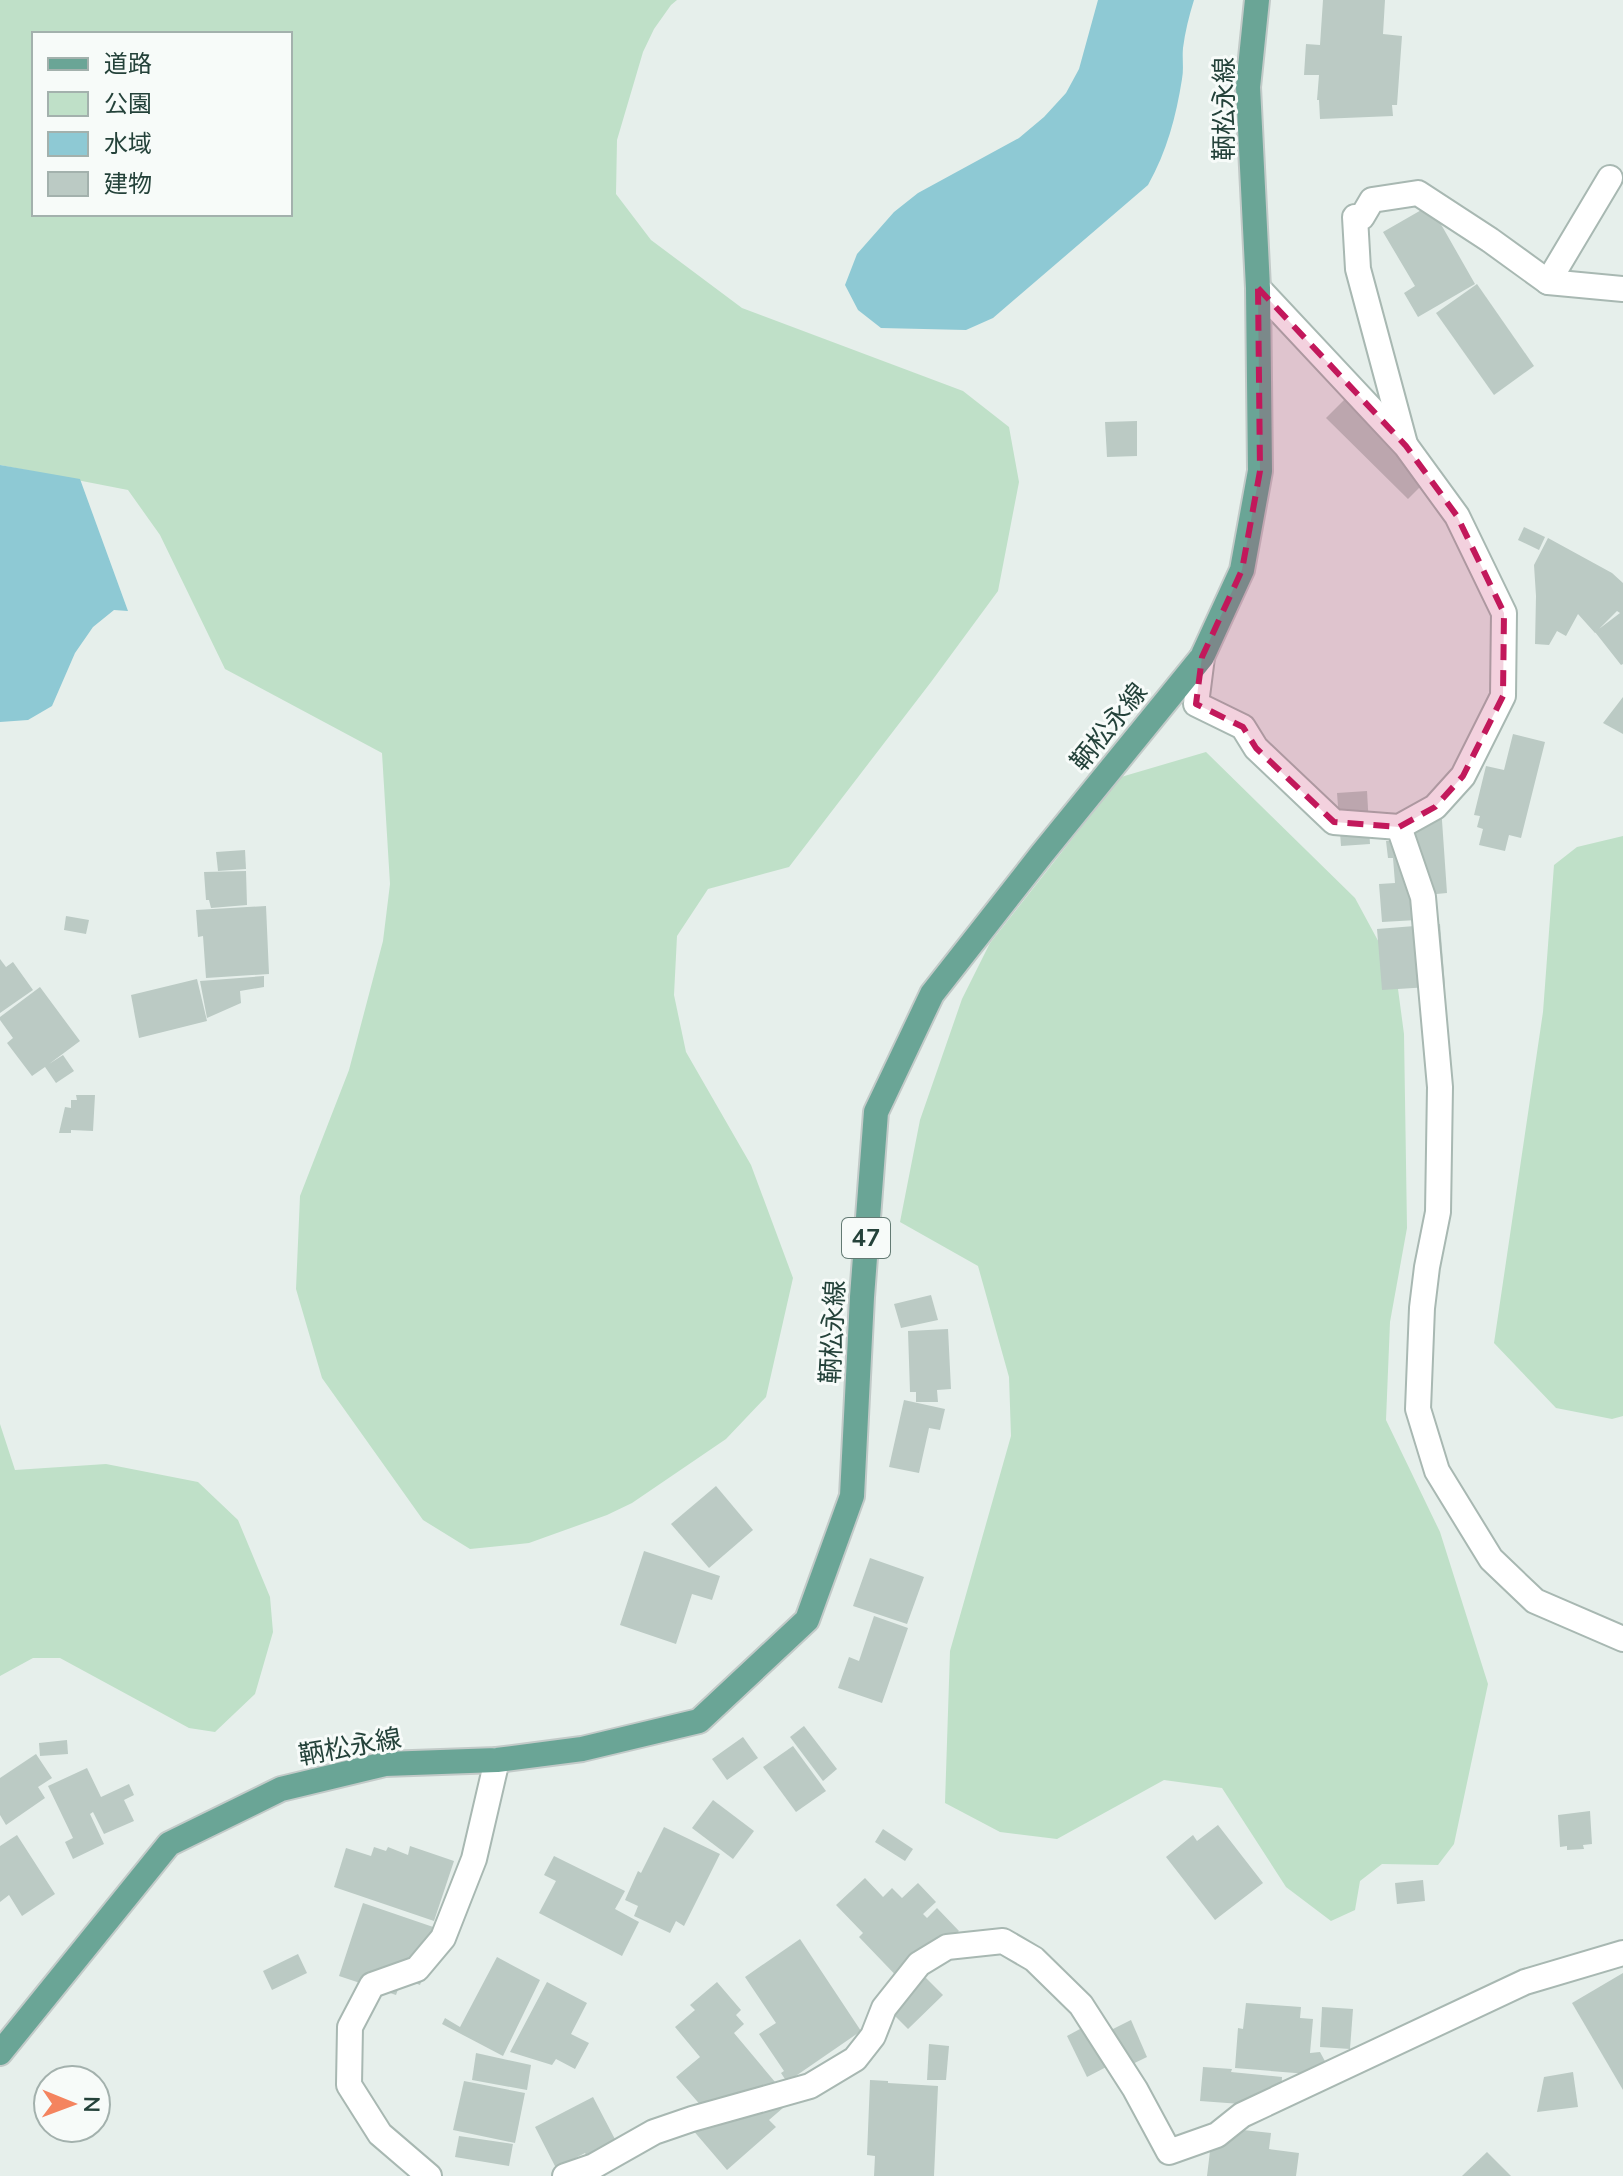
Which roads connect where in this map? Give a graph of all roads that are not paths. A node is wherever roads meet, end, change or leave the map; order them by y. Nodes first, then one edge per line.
1 (1257, 0) edge
2 (1610, 178) dead end
3 (1548, 282) junction
4 (1258, 288) junction
5 (1623, 289) edge
6 (1406, 446) junction
7 (1202, 657) junction
8 (1399, 827) junction
9 (1623, 1639) edge
10 (497, 1760) junction
11 (1623, 1953) edge
12 (0, 2053) edge
13 (429, 2176) edge
14 (565, 2176) edge

1 - 4 main road, 鞆松永線 / 47
2 - 3 street
3 - 5 street
3 - 6 street
4 - 6 street
4 - 7 main road, 鞆松永線 / 47
6 - 8 street
7 - 8 street
7 - 10 main road, 鞆松永線 / 47
8 - 9 street
10 - 12 main road, 鞆松永線 / 47
10 - 13 street
11 - 14 street

